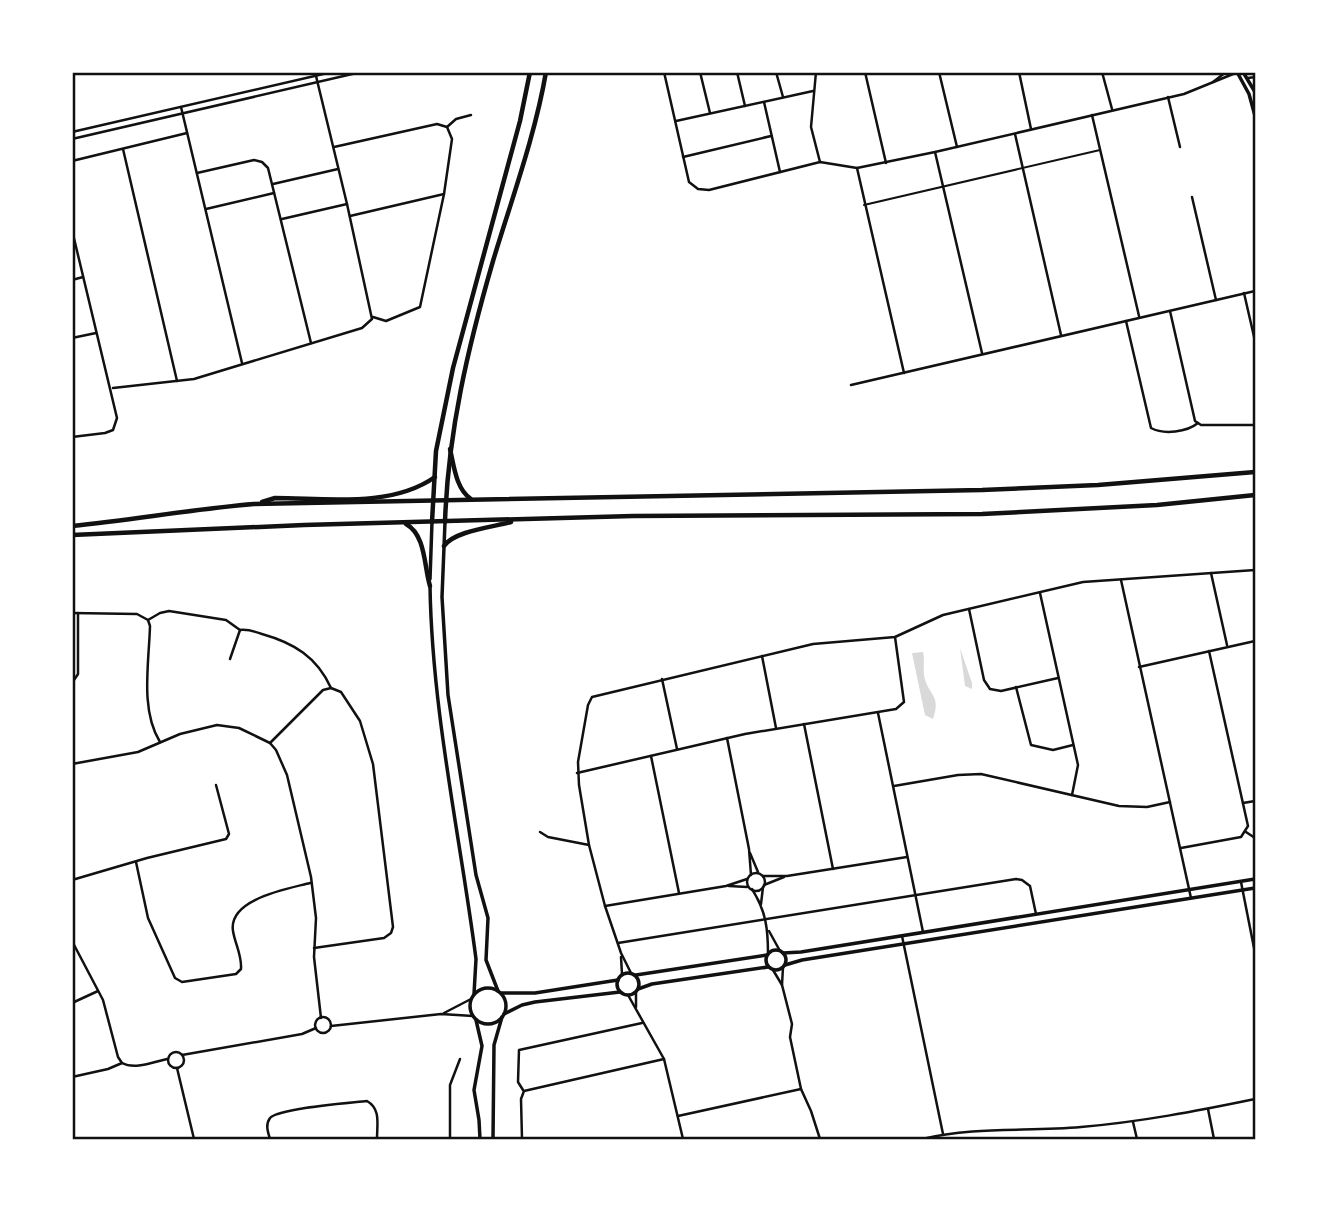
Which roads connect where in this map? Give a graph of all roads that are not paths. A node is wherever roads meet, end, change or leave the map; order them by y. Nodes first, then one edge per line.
1 (332, 72) edge
2 (361, 72) edge
3 (530, 72) edge
4 (546, 72) edge
5 (664, 72) edge
6 (700, 72) edge
7 (737, 72) edge
8 (776, 72) edge
9 (816, 72) edge
10 (865, 72) edge
11 (939, 72) edge
12 (1019, 72) edge
13 (1102, 72) edge
14 (1226, 72) edge
15 (1239, 72) edge
16 (316, 76) junction
17 (1255, 77) edge
18 (1248, 78) junction
19 (317, 82) junction
20 (1207, 86) junction
21 (813, 90) junction
22 (1255, 90) edge
23 (783, 97) junction
24 (1168, 97) junction
25 (764, 102) junction
26 (745, 106) junction
27 (181, 107) junction
28 (1112, 111) junction
29 (183, 114) junction
30 (710, 114) junction
31 (471, 115) dead end
32 (1092, 115) junction
33 (1255, 116) edge
34 (675, 122) junction
35 (447, 127) junction
36 (1031, 129) junction
37 (72, 132) edge
38 (187, 134) junction
39 (1015, 134) junction
40 (771, 136) junction
41 (72, 139) edge
42 (334, 147) junction
43 (957, 147) junction
44 (1180, 147) dead end
45 (123, 149) junction
46 (1101, 149) junction
47 (935, 152) junction
48 (683, 157) junction
49 (72, 161) edge
50 (820, 162) junction
51 (886, 163) junction
52 (1023, 167) junction
53 (339, 168) junction
54 (857, 168) junction
55 (780, 172) junction
56 (197, 173) junction
57 (273, 184) junction
58 (944, 187) junction
59 (275, 192) junction
60 (444, 194) junction
61 (1192, 197) dead end
62 (348, 204) junction
63 (864, 205) junction
64 (206, 209) junction
65 (350, 216) junction
66 (282, 219) junction
67 (72, 230) edge
68 (83, 277) junction
69 (72, 280) edge
70 (1255, 291) edge
71 (1244, 293) junction
72 (1216, 300) junction
73 (1170, 311) junction
74 (373, 317) junction
75 (1140, 318) junction
76 (1126, 321) junction
77 (96, 333) junction
78 (1062, 336) junction
79 (72, 338) edge
80 (1255, 341) edge
81 (311, 344) junction
82 (983, 355) junction
83 (242, 364) junction
84 (904, 373) junction
85 (177, 381) junction
86 (851, 385) dead end
87 (113, 388) dead end
88 (1198, 423) junction
89 (1255, 425) edge
90 (72, 437) edge
91 (450, 449) junction
92 (1255, 472) edge
93 (435, 477) junction
94 (1255, 495) edge
95 (472, 500) junction
96 (445, 501) junction
97 (434, 502) junction
98 (254, 504) junction
99 (522, 520) junction
100 (432, 522) junction
101 (444, 522) junction
102 (404, 523) junction
103 (72, 526) edge
104 (72, 535) edge
105 (444, 546) junction
106 (1255, 570) edge
107 (1211, 573) junction
108 (1121, 580) junction
109 (430, 586) junction
110 (1040, 592) junction
111 (969, 609) junction
112 (72, 613) edge
113 (78, 613) junction
114 (148, 620) junction
115 (240, 630) junction
116 (895, 637) junction
117 (1255, 641) edge
118 (1227, 647) junction
119 (1209, 651) junction
120 (762, 655) junction
121 (230, 659) dead end
122 (1139, 667) junction
123 (1058, 678) junction
124 (662, 679) junction
125 (72, 683) edge
126 (1016, 687) junction
127 (331, 688) junction
128 (878, 713) junction
129 (804, 724) junction
130 (776, 728) junction
131 (727, 738) junction
132 (161, 743) junction
133 (270, 743) junction
134 (1073, 745) junction
135 (677, 750) junction
136 (651, 756) junction
137 (72, 764) edge
138 (577, 774) junction
139 (216, 785) dead end
140 (894, 786) junction
141 (1072, 795) junction
142 (1255, 801) edge
143 (1170, 802) junction
144 (1243, 803) junction
145 (540, 832) dead end
146 (1246, 832) junction
147 (1255, 838) edge
148 (589, 845) junction
149 (1181, 848) junction
150 (749, 849) junction
151 (907, 857) junction
152 (136, 862) junction
153 (833, 869) junction
154 (758, 873) junction
155 (751, 875) junction
156 (763, 876) junction
157 (787, 876) junction
158 (747, 879) junction
159 (1255, 879) edge
160 (72, 880) edge
161 (1241, 882) junction
162 (312, 883) junction
163 (726, 886) junction
164 (764, 886) junction
165 (751, 888) junction
166 (1255, 888) edge
167 (1189, 890) junction
168 (1243, 890) junction
169 (679, 894) junction
170 (916, 895) junction
171 (1191, 898) junction
172 (761, 904) junction
173 (605, 906) junction
174 (1036, 914) junction
175 (766, 919) junction
176 (768, 928) junction
177 (923, 932) junction
178 (902, 936) junction
179 (72, 941) edge
180 (618, 943) junction
181 (904, 944) junction
182 (314, 948) junction
183 (782, 952) junction
184 (621, 953) junction
185 (1255, 953) edge
186 (767, 955) junction
187 (784, 966) junction
188 (770, 968) junction
189 (622, 974) junction
190 (633, 974) junction
191 (618, 980) junction
192 (782, 985) junction
193 (637, 990) junction
194 (98, 991) junction
195 (500, 992) junction
196 (620, 992) junction
197 (474, 994) junction
198 (628, 995) junction
199 (471, 999) junction
200 (72, 1003) edge
201 (636, 1007) junction
202 (441, 1014) junction
203 (503, 1016) junction
204 (321, 1018) junction
205 (475, 1018) junction
206 (642, 1023) junction
207 (331, 1026) junction
208 (316, 1028) junction
209 (182, 1055) junction
210 (167, 1059) junction
211 (460, 1059) dead end
212 (664, 1059) junction
213 (122, 1063) junction
214 (177, 1068) junction
215 (72, 1077) edge
216 (801, 1089) junction
217 (524, 1091) junction
218 (1255, 1099) edge
219 (1208, 1108) junction
220 (678, 1116) junction
221 (1133, 1122) junction
222 (943, 1134) junction
223 (819, 1138) edge
224 (1255, 1138) edge
225 (194, 1139) edge
226 (270, 1139) edge
227 (377, 1139) edge
228 (450, 1139) edge
229 (480, 1139) edge
230 (493, 1139) edge
231 (522, 1139) edge
232 (683, 1139) edge
233 (922, 1139) edge
234 (1137, 1139) edge
235 (1214, 1139) edge
236 (1249, 1139) edge

1 - 16 street
2 - 19 street
3 - 93 main road
4 - 91 main road
5 - 34 street
6 - 30 street
7 - 26 street
8 - 23 street
9 - 21 street
10 - 51 street
11 - 43 street
12 - 36 street
13 - 28 street
14 - 20 street
15 - 18 street
15 - 20 street
15 - 33 street
16 - 19 street
16 - 27 street
17 - 18 street
18 - 22 street
19 - 29 street
19 - 42 street
20 - 24 street
21 - 23 street
21 - 50 street
23 - 25 street
24 - 28 street
24 - 44 street
25 - 26 street
25 - 40 street
26 - 30 street
27 - 29 street
27 - 37 street
28 - 32 street
29 - 38 street
29 - 41 street
30 - 34 street
31 - 35 street
32 - 36 street
32 - 46 street
34 - 48 street
35 - 42 street
35 - 60 street
36 - 39 street
38 - 45 street
38 - 56 street
39 - 43 street
39 - 52 street
40 - 48 street
40 - 55 street
42 - 53 street
43 - 47 street
45 - 49 street
45 - 85 street
46 - 52 lane
46 - 75 street
47 - 51 street
47 - 58 street
48 - 55 street
50 - 54 street
50 - 55 street
51 - 54 street
52 - 58 lane
52 - 78 street
53 - 57 street
53 - 62 street
54 - 63 street
56 - 57 street
56 - 64 street
57 - 59 street
58 - 63 lane
58 - 82 street
59 - 64 street
59 - 66 street
60 - 65 street
60 - 74 street
61 - 72 street
62 - 65 street
62 - 66 street
63 - 84 street
64 - 83 street
65 - 74 street
66 - 81 street
67 - 68 street
68 - 69 street
68 - 77 street
70 - 71 street
71 - 72 street
71 - 80 street
72 - 73 street
73 - 75 street
73 - 88 street
74 - 81 street
75 - 76 street
76 - 78 street
76 - 88 street
77 - 79 street
77 - 90 street
78 - 82 street
81 - 83 street
82 - 84 street
83 - 85 street
84 - 86 street
85 - 87 street
88 - 89 street
91 - 95 main road
91 - 96 main road
92 - 95 main road
93 - 97 main road
93 - 98 main road
94 - 99 main road
95 - 96 main road
96 - 97 main road
96 - 101 main road
97 - 98 main road
97 - 100 main road
98 - 103 main road
99 - 101 main road
99 - 105 main road
100 - 101 main road
100 - 102 main road
100 - 109 street
101 - 105 street
102 - 104 main road
102 - 109 main road
105 - 195 street
106 - 107 street
107 - 108 street
107 - 118 street
108 - 110 street
108 - 122 street
109 - 197 street
110 - 111 street
110 - 123 street
111 - 116 street
111 - 126 street
112 - 113 street
113 - 114 street
113 - 125 street
114 - 115 street
114 - 132 street
115 - 121 street
115 - 127 street
116 - 120 street
116 - 128 street
117 - 118 street
118 - 119 street
119 - 122 street
119 - 144 street
120 - 124 street
120 - 130 street
122 - 143 street
123 - 126 street
123 - 134 street
124 - 135 street
124 - 138 street
126 - 134 street
127 - 133 street
127 - 182 street
128 - 129 street
128 - 140 street
129 - 130 street
129 - 153 street
130 - 131 street
131 - 135 street
131 - 150 street
132 - 133 street
132 - 137 street
133 - 162 street
134 - 141 street
135 - 136 street
136 - 138 street
136 - 169 street
138 - 148 street
139 - 152 street
140 - 141 street
140 - 151 street
141 - 143 street
142 - 144 street
143 - 149 street
144 - 146 street
145 - 148 street
146 - 147 street
146 - 149 street
148 - 173 street
149 - 167 street
150 - 154 street
150 - 155 street
151 - 153 street
151 - 170 street
152 - 160 street
152 - 162 street
153 - 157 street
154 - 155 street
154 - 156 street
155 - 158 street
156 - 157 street
156 - 164 street
157 - 164 street
158 - 163 street
158 - 165 street
159 - 161 street
161 - 167 street
161 - 168 street
162 - 182 street
163 - 165 street
163 - 169 street
164 - 165 street
164 - 172 street
165 - 172 street
166 - 168 street
167 - 171 street
167 - 174 street
168 - 171 street
168 - 185 street
169 - 173 street
170 - 174 street
170 - 175 street
170 - 177 street
171 - 181 street
172 - 175 street
173 - 180 street
174 - 177 street
175 - 176 street
175 - 180 street
176 - 183 street
176 - 186 street
177 - 178 street
178 - 181 street
178 - 183 street
179 - 194 street
180 - 184 street
181 - 187 street
181 - 222 street
182 - 204 street
183 - 186 street
183 - 187 street
184 - 189 street
184 - 190 street
186 - 188 street
186 - 190 street
187 - 188 street
187 - 192 street
188 - 192 street
188 - 193 street
189 - 190 street
189 - 191 street
190 - 193 street
191 - 195 street
191 - 196 street
192 - 216 street
193 - 198 street
193 - 201 street
194 - 200 street
194 - 213 street
195 - 197 street
195 - 203 street
196 - 198 street
196 - 203 street
197 - 199 street
198 - 201 street
199 - 202 street
199 - 205 street
201 - 206 street
202 - 205 street
202 - 207 street
203 - 205 street
203 - 230 street
204 - 207 street
204 - 208 street
205 - 229 street
206 - 212 street
206 - 217 street
207 - 208 street
208 - 209 street
209 - 210 street
209 - 214 street
210 - 213 street
210 - 214 street
211 - 228 street
212 - 217 street
212 - 220 street
213 - 215 street
214 - 225 street
216 - 220 street
216 - 223 street
217 - 231 street
218 - 219 street
219 - 221 street
219 - 235 street
220 - 232 street
221 - 222 street
221 - 234 street
222 - 233 street
224 - 236 street
226 - 227 street

